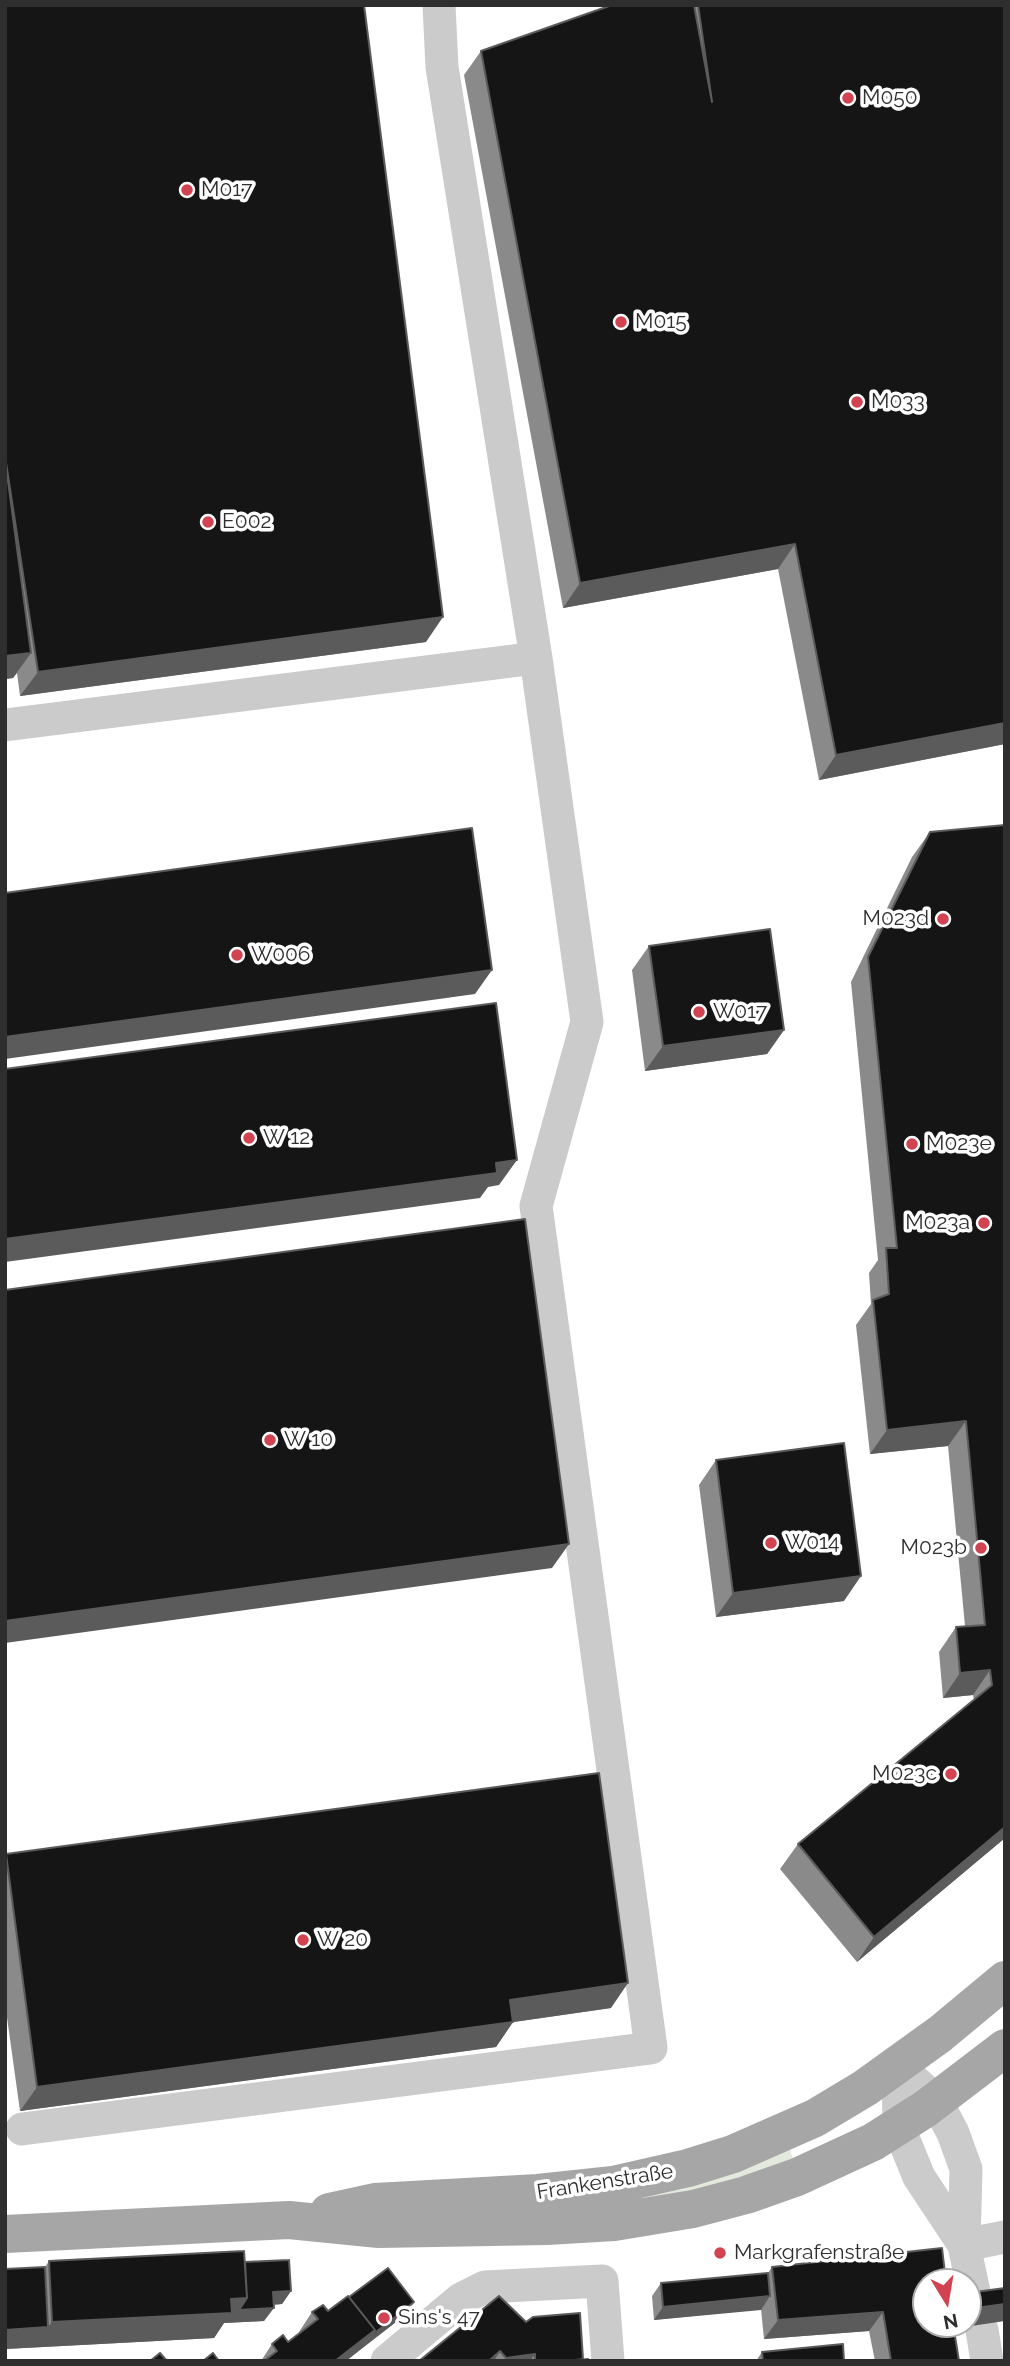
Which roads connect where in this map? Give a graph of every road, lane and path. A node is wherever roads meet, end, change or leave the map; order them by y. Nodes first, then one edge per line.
1 (439, 5) edge
2 (536, 658) junction
3 (5, 725) edge
4 (1005, 1980) edge
5 (1005, 2048) edge
6 (898, 2066) junction
7 (936, 2101) junction
8 (898, 2128) junction
9 (22, 2129) dead end
10 (289, 2220) junction
11 (5, 2234) edge
12 (1005, 2238) edge
13 (964, 2245) junction
14 (969, 2268) edge
15 (387, 2361) edge
16 (608, 2361) edge

1 - 2 street
2 - 3 street
2 - 9 street
4 - 6 main road, Frankenstraße
5 - 7 main road, Frankenstraße
6 - 7 street
6 - 8 street
6 - 10 main road, Frankenstraße
7 - 8 main road, Frankenstraße
7 - 13 street
8 - 10 main road, Frankenstraße
8 - 13 street
10 - 11 main road, Frankenstraße
12 - 13 street
13 - 14 street
15 - 16 street

